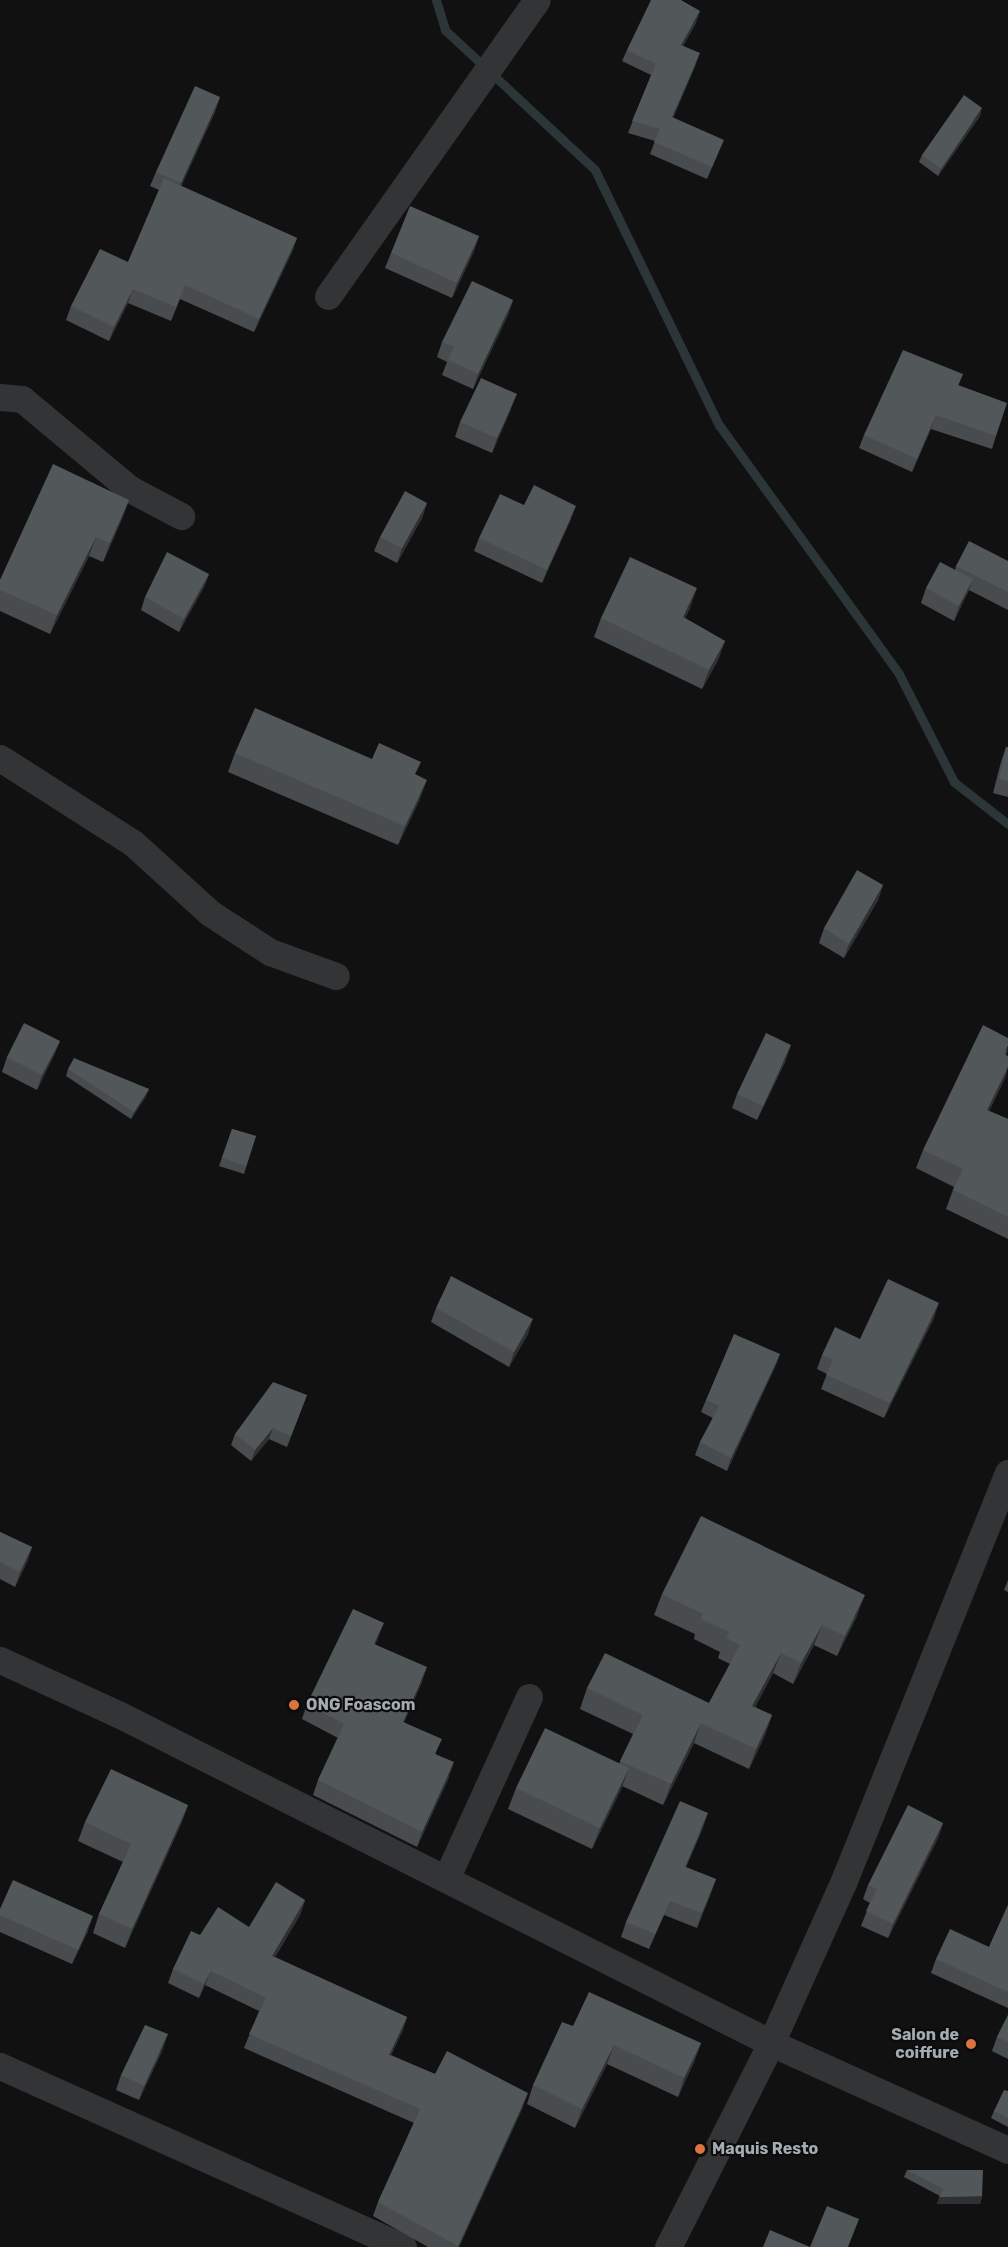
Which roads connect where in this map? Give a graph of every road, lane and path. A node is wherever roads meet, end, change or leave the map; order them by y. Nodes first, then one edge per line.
1 (537, 0) edge
2 (328, 296) dead end
3 (0, 397) edge
4 (181, 516) dead end
5 (0, 758) edge
6 (336, 976) dead end
7 (1008, 1473) edge
8 (0, 1660) edge
9 (529, 1697) dead end
10 (446, 1880) junction
11 (771, 2043) junction
12 (0, 2066) edge
13 (1008, 2150) edge
14 (403, 2247) edge
15 (668, 2247) edge

1 - 2 street
3 - 4 street
5 - 6 street
7 - 11 street
8 - 10 street
9 - 10 street
10 - 11 street
11 - 13 street
11 - 15 street
12 - 14 street

